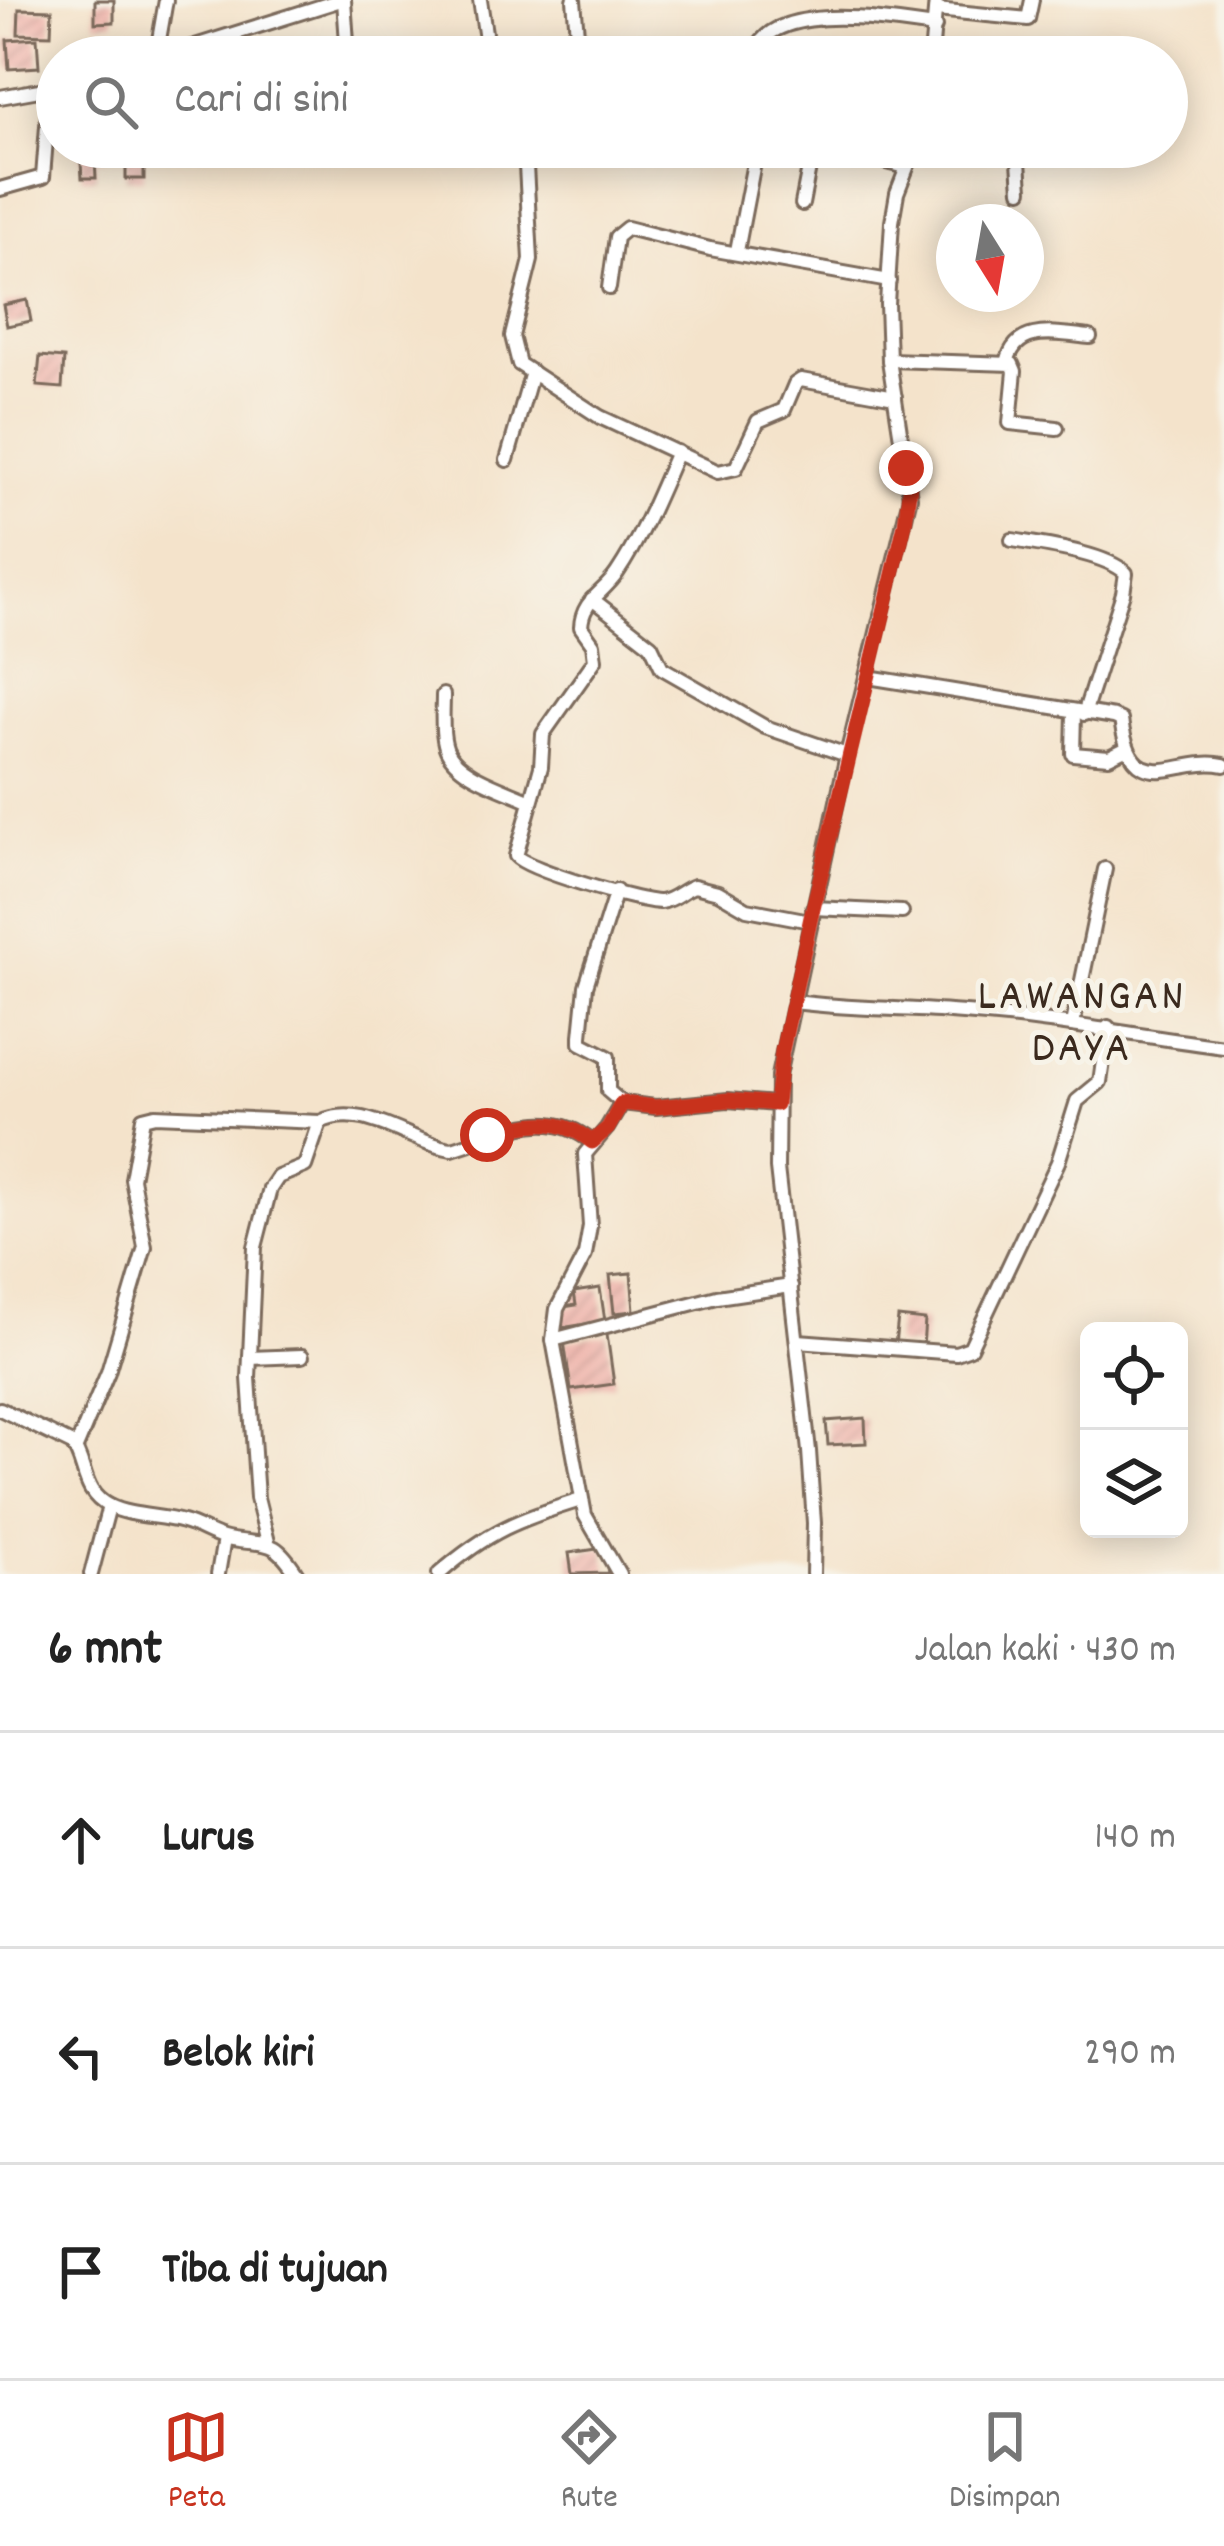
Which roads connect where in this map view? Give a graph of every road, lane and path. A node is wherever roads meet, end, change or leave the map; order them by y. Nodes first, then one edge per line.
1 (166, 0) edge
2 (342, 0) edge
3 (480, 0) edge
4 (574, 0) edge
5 (1032, 0) edge
6 (936, 5) edge
7 (935, 27) junction
8 (485, 33) dead end
9 (161, 36) edge
10 (226, 36) edge
11 (346, 36) edge
12 (577, 36) edge
13 (761, 36) edge
14 (934, 36) edge
15 (36, 90) edge
16 (0, 97) edge
17 (44, 168) edge
18 (526, 168) edge
19 (754, 168) edge
20 (809, 168) edge
21 (906, 168) edge
22 (1019, 168) edge
23 (0, 188) edge
24 (1021, 190) dead end
25 (802, 204) dead end
26 (737, 251) junction
27 (889, 281) junction
28 (609, 288) dead end
29 (1090, 337) dead end
30 (889, 360) junction
31 (1007, 363) junction
32 (532, 372) junction
33 (895, 397) junction
34 (1057, 428) dead end
35 (677, 452) junction
36 (507, 460) dead end
37 (1012, 540) dead end
38 (592, 599) junction
39 (868, 677) junction
40 (443, 695) dead end
41 (1079, 713) junction
42 (1126, 749) junction
43 (847, 755) junction
44 (1224, 765) edge
45 (531, 801) junction
46 (1105, 869) dead end
47 (616, 891) junction
48 (902, 912) dead end
49 (812, 915) junction
50 (794, 1002) junction
51 (1073, 1024) junction
52 (1108, 1027) junction
53 (1224, 1047) edge
54 (622, 1103) junction
55 (776, 1104) junction
56 (320, 1121) junction
57 (592, 1142) junction
58 (791, 1286) junction
59 (553, 1340) junction
60 (798, 1341) junction
61 (302, 1356) dead end
62 (250, 1358) junction
63 (0, 1409) edge
64 (76, 1448) junction
65 (581, 1500) junction
66 (109, 1506) junction
67 (224, 1539) junction
68 (268, 1542) junction
69 (91, 1574) edge
70 (218, 1574) edge
71 (297, 1574) edge
72 (439, 1574) edge
73 (619, 1574) edge
74 (813, 1574) edge

1 - 9 street
2 - 10 street
2 - 11 street
3 - 8 street
4 - 12 street
5 - 6 street
6 - 7 street
7 - 13 street
7 - 14 street
15 - 16 street
17 - 23 street
18 - 32 street
19 - 26 street
20 - 25 street
21 - 27 street
22 - 24 street
26 - 27 street
26 - 28 street
27 - 30 street
29 - 31 street
30 - 31 street
30 - 33 street
31 - 34 street
32 - 35 street
32 - 36 street
33 - 35 street
33 - 39 street
35 - 38 street
37 - 41 street
38 - 43 street
38 - 45 street
39 - 41 street
39 - 43 street
40 - 45 street
41 - 42 street
41 - 42 street
42 - 44 street
43 - 49 street
45 - 47 street
46 - 51 street
47 - 49 street
47 - 54 street
48 - 49 street
49 - 50 street
50 - 51 street
50 - 55 street
51 - 52 street
52 - 53 street
52 - 60 street
54 - 55 street
54 - 57 street
55 - 58 street
56 - 57 street
56 - 62 street
56 - 64 street
57 - 59 street
58 - 59 street
58 - 60 street
59 - 65 street
60 - 74 street
61 - 62 street
62 - 68 street
63 - 64 street
64 - 66 street
65 - 72 street
65 - 73 street
66 - 67 street
66 - 69 street
67 - 68 street
67 - 70 street
68 - 71 street

